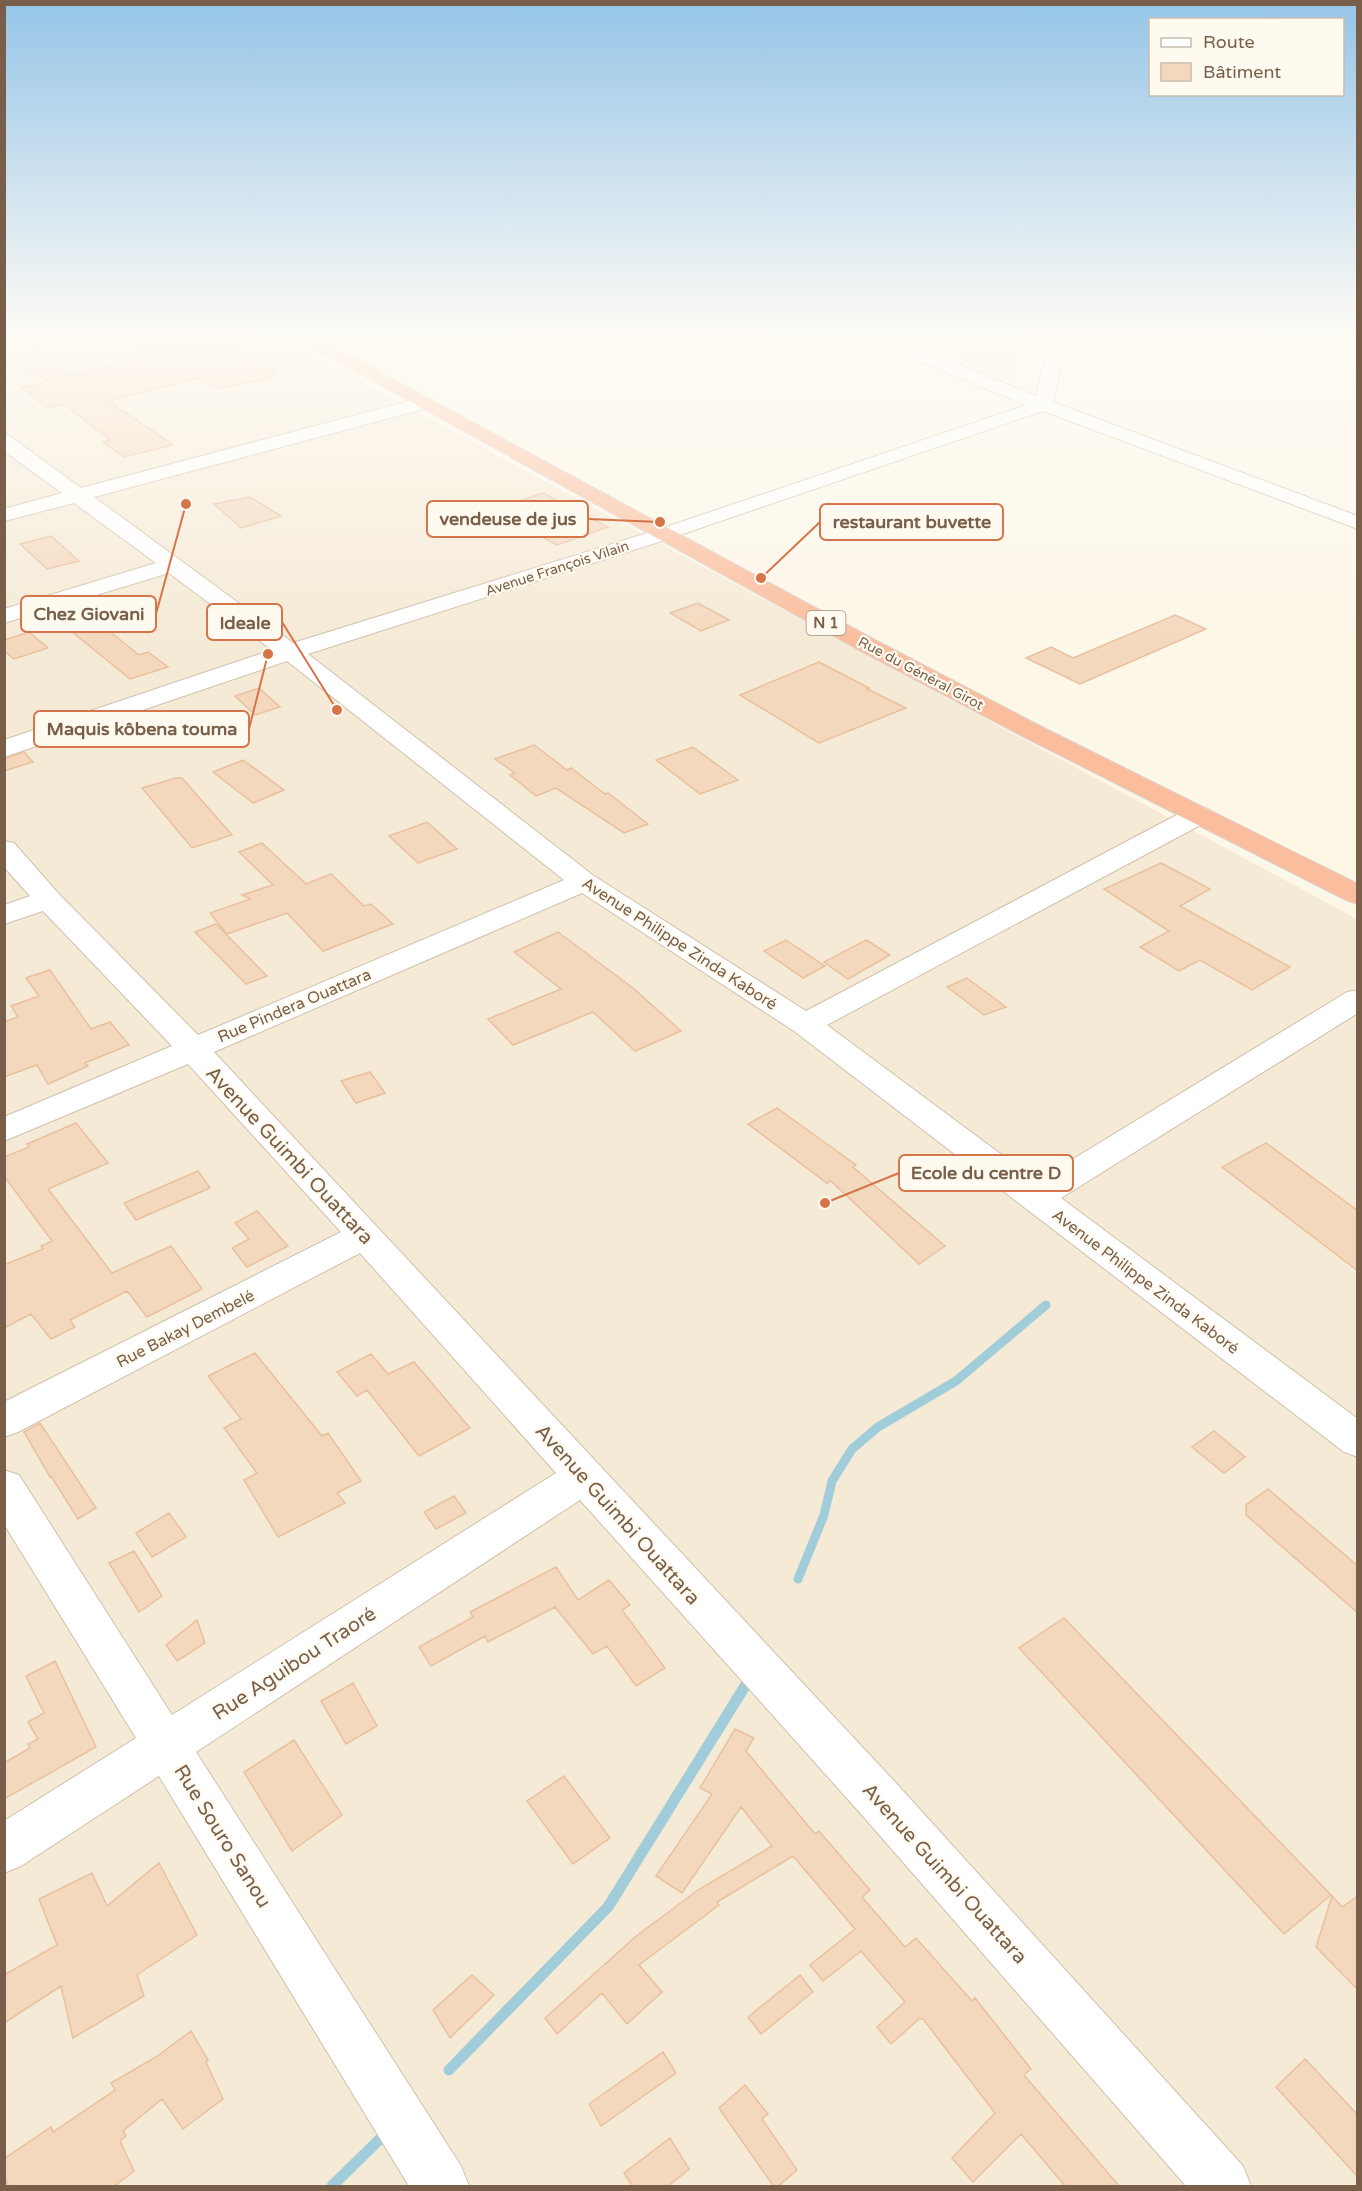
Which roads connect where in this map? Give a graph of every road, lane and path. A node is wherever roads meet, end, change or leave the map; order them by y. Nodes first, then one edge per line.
1 (290, 439) edge
2 (490, 439) edge
3 (942, 439) edge
4 (1135, 439) edge
5 (4, 441) edge
6 (81, 496) junction
7 (4, 515) edge
8 (1358, 522) edge
9 (664, 534) junction
10 (170, 566) junction
11 (4, 615) edge
12 (290, 652) junction
13 (4, 749) edge
14 (1198, 815) junction
15 (4, 849) edge
16 (584, 882) junction
17 (1358, 895) edge
18 (48, 898) junction
19 (4, 915) edge
20 (1358, 999) edge
21 (805, 1024) junction
22 (192, 1048) junction
23 (4, 1130) edge
24 (1035, 1198) junction
25 (365, 1235) junction
26 (4, 1421) edge
27 (1358, 1441) edge
28 (584, 1476) junction
29 (4, 1487) edge
30 (166, 1745) junction
31 (4, 1849) edge
32 (441, 2187) edge
33 (1223, 2187) edge

1 - 6 street
2 - 9 highway, Rue du Général Girot / N 1
3 - 9 street, Avenue François Vilain
4 - 8 street
5 - 6 street, Avenue Philippe Zinda Kaboré
6 - 7 street
6 - 10 street, Avenue Philippe Zinda Kaboré
9 - 12 street, Avenue François Vilain
9 - 14 highway, Rue du Général Girot / N 1
10 - 11 street
10 - 12 street, Avenue Philippe Zinda Kaboré
12 - 13 street, Avenue François Vilain
12 - 16 street, Avenue Philippe Zinda Kaboré
14 - 17 highway, Rue du Général Girot / N 1
14 - 21 street
15 - 18 street, Avenue Guimbi Ouattara
16 - 21 street, Avenue Philippe Zinda Kaboré
16 - 22 street, Rue Pindera Ouattara
18 - 19 street
18 - 22 street, Avenue Guimbi Ouattara
20 - 24 street
21 - 24 street, Avenue Philippe Zinda Kaboré
22 - 23 street, Rue Pindera Ouattara
22 - 25 street, Avenue Guimbi Ouattara
24 - 27 street, Avenue Philippe Zinda Kaboré
25 - 26 street, Rue Bakay Dembelé
25 - 28 street, Avenue Guimbi Ouattara
28 - 30 street, Rue Aguibou Traoré
28 - 33 street, Avenue Guimbi Ouattara
29 - 30 street, Rue Souro Sanou
30 - 31 street, Rue Aguibou Traoré
30 - 32 street, Rue Souro Sanou

